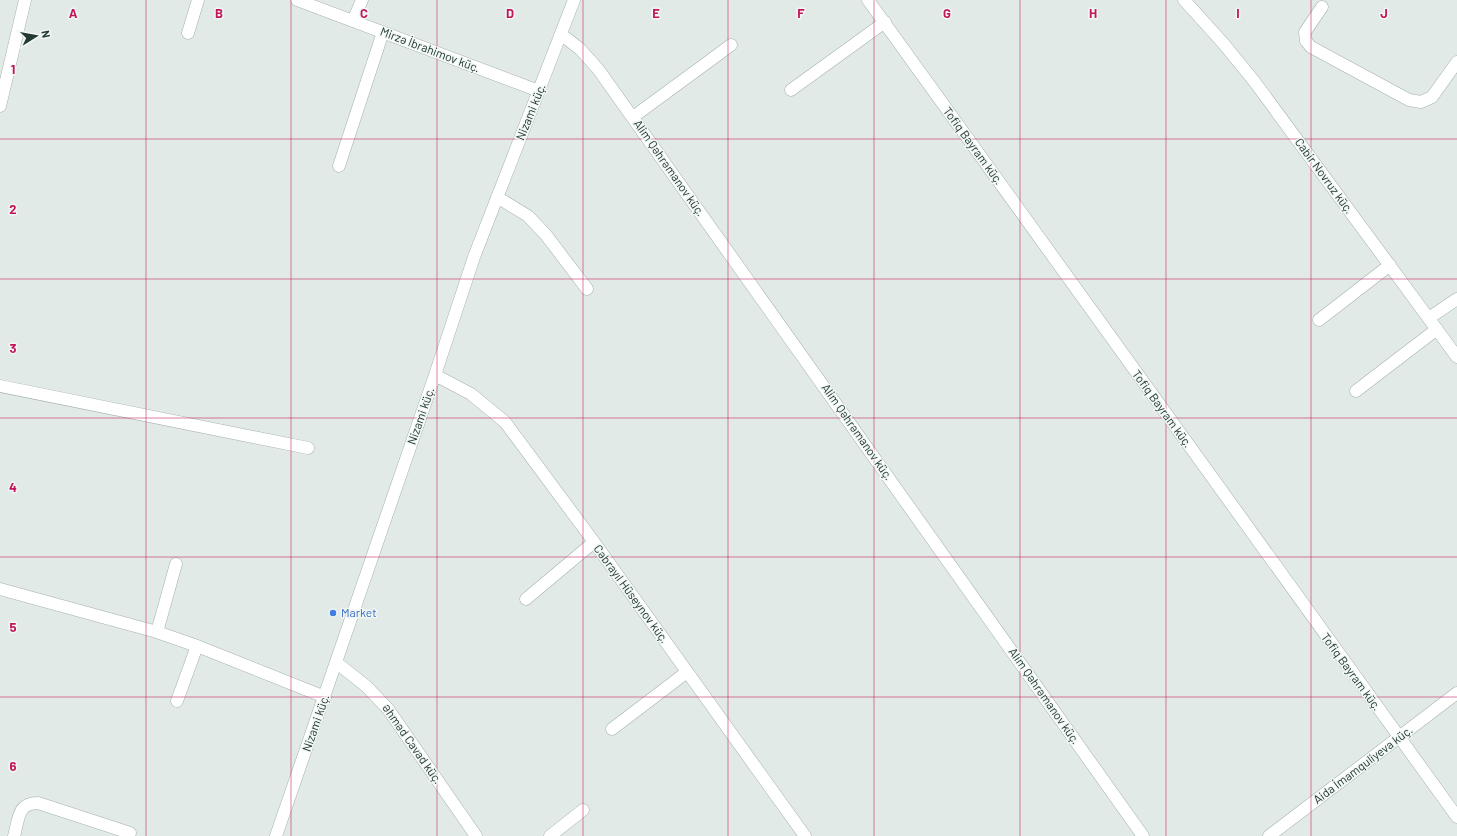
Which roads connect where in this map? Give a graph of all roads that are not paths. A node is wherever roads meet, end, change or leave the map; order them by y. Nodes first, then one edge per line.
1 (25, 0) edge
2 (198, 0) edge
3 (297, 0) edge
4 (362, 0) edge
5 (574, 0) edge
6 (868, 0) edge
7 (1184, 0) edge
8 (1322, 7) dead end
9 (353, 21) junction
10 (885, 22) junction
11 (382, 32) junction
12 (188, 33) dead end
13 (562, 35) junction
14 (731, 45) dead end
15 (1457, 62) edge
16 (792, 90) dead end
17 (539, 91) junction
18 (0, 106) edge
19 (633, 117) junction
20 (339, 166) dead end
21 (497, 197) junction
22 (1390, 265) junction
23 (587, 289) dead end
24 (1457, 299) edge
25 (1429, 318) junction
26 (1318, 320) dead end
27 (1437, 329) junction
28 (1457, 357) edge
29 (435, 375) junction
30 (0, 386) edge
31 (1356, 391) dead end
32 (308, 448) dead end
33 (594, 542) junction
34 (176, 564) dead end
35 (0, 589) edge
36 (526, 599) dead end
37 (157, 632) junction
38 (197, 646) junction
39 (336, 663) junction
40 (687, 672) junction
41 (1457, 693) edge
42 (325, 697) junction
43 (177, 701) dead end
44 (612, 729) dead end
45 (1399, 738) junction
46 (583, 810) dead end
47 (1457, 817) edge
48 (130, 833) dead end
49 (14, 836) edge
50 (276, 836) edge
51 (476, 836) edge
52 (550, 836) edge
53 (805, 836) edge
54 (1143, 836) edge
55 (1269, 836) edge

1 - 18 street
2 - 12 street
3 - 9 street, Mirzə İbrahimov küç.
4 - 9 street
5 - 13 street, Nizami küç.
6 - 10 street, Tofiq Bayram küç.
7 - 22 street, Cabir Novruz küç.
8 - 15 street
9 - 11 street, Mirzə İbrahimov küç.
10 - 16 street
10 - 45 street, Tofiq Bayram küç.
11 - 17 street, Mirzə İbrahimov küç.
11 - 20 street
13 - 17 street, Nizami küç.
13 - 19 street, Alim Qəhrəmanov küç.
14 - 19 street
17 - 21 street, Nizami küç.
19 - 54 street, Alim Qəhrəmanov küç.
21 - 23 street
21 - 29 street, Nizami küç.
22 - 25 street, Cabir Novruz küç.
22 - 26 street
24 - 25 street
25 - 27 street, Cabir Novruz küç.
27 - 28 street, Cabir Novruz küç.
27 - 31 street
29 - 33 street, Cəbrayıl Hüseynov küç.
29 - 39 street, Nizami küç.
30 - 32 street
33 - 36 street
33 - 40 street, Cəbrayıl Hüseynov küç.
34 - 37 street
35 - 37 street
37 - 38 street
38 - 42 street
38 - 43 street
39 - 42 street, Nizami küç.
39 - 51 street, Əhməd Cavad küç.
40 - 44 street
40 - 53 street, Cəbrayıl Hüseynov küç.
41 - 45 street, Aida İmamquliyeva küç.
42 - 50 street, Nizami küç.
45 - 47 street, Tofiq Bayram küç.
45 - 55 street, Aida İmamquliyeva küç.
46 - 52 street
48 - 49 street

